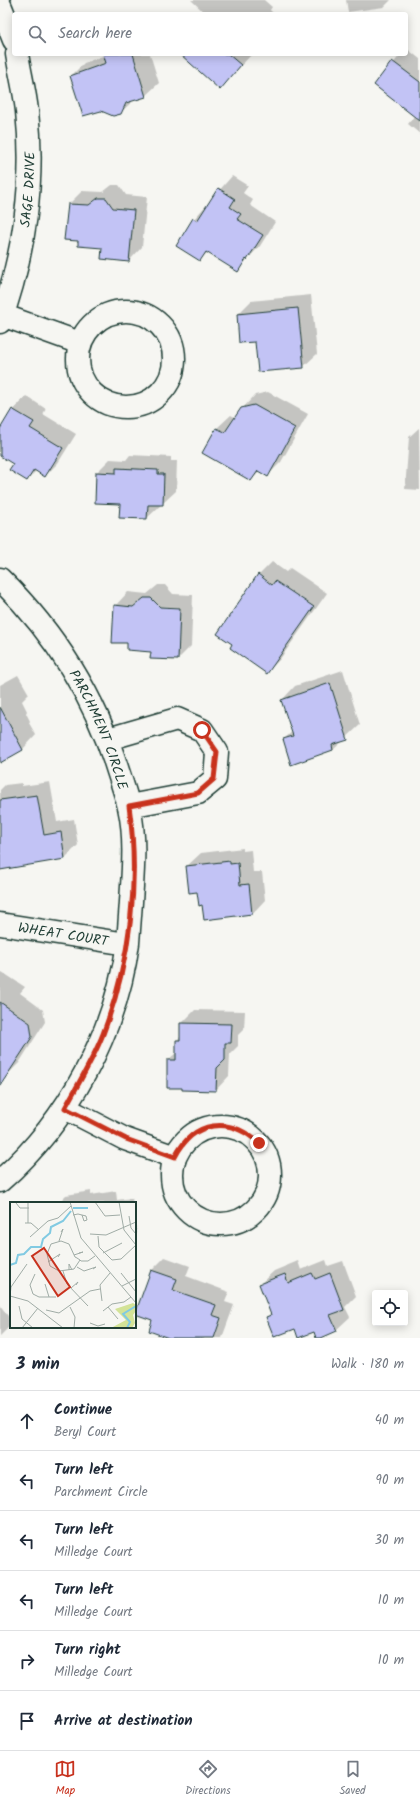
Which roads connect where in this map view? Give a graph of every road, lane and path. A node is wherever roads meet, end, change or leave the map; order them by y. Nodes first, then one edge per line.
1 (0, 5) edge
2 (12, 35) edge
3 (17, 56) edge
4 (1, 319) edge
5 (80, 342) junction
6 (0, 579) edge
7 (108, 739) junction
8 (129, 806) junction
9 (0, 924) edge
10 (127, 944) junction
11 (65, 1108) junction
12 (175, 1157) junction
13 (0, 1181) edge

1 - 2 street
3 - 4 street, SAGE DRIVE
4 - 5 street
5 - 5 street
6 - 7 street, PARCHMENT CIRCLE
7 - 8 street, PARCHMENT CIRCLE
7 - 8 street
8 - 10 street, PARCHMENT CIRCLE
9 - 10 street, WHEAT COURT
10 - 11 street, PARCHMENT CIRCLE
11 - 12 street
11 - 13 street, PARCHMENT CIRCLE
12 - 12 street

